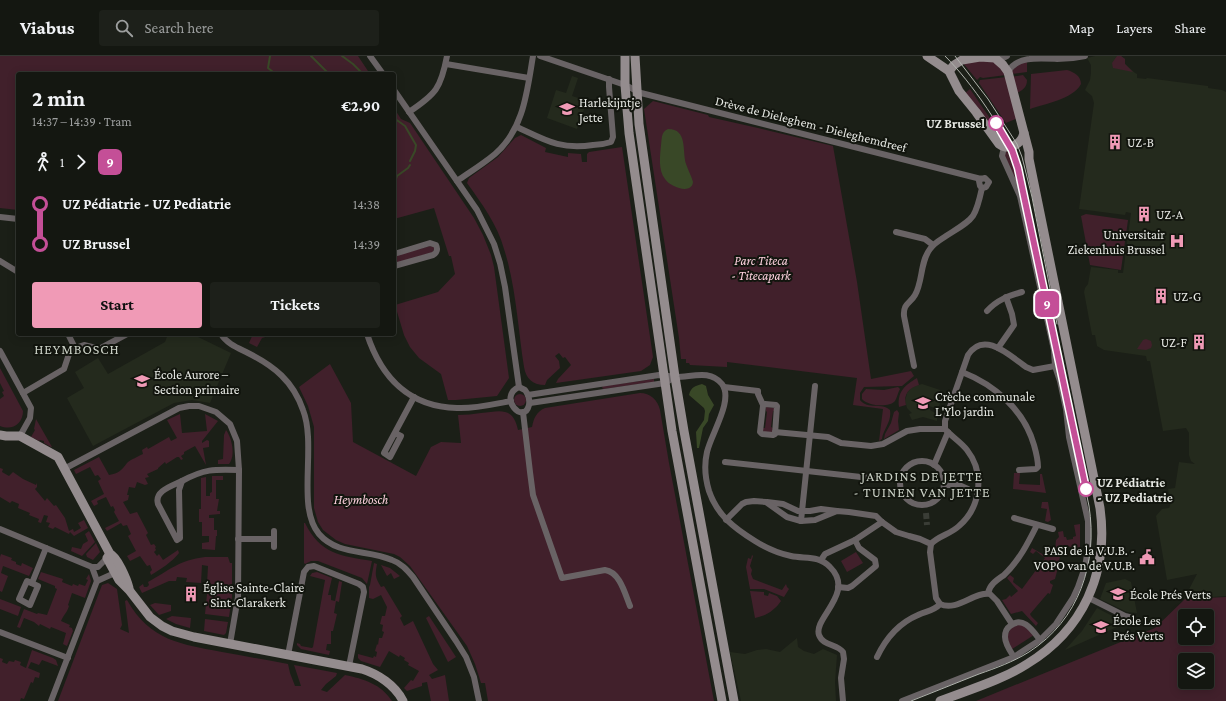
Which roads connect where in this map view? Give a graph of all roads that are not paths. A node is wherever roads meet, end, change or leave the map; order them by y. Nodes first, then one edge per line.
1 (370, 56) edge
2 (447, 56) edge
3 (533, 56) edge
4 (540, 56) edge
5 (624, 56) edge
6 (635, 56) edge
7 (927, 56) edge
8 (1007, 56) edge
9 (1085, 56) edge
10 (994, 58) junction
11 (446, 64) junction
12 (949, 70) junction
13 (382, 72) edge
14 (1008, 72) junction
15 (529, 78) junction
16 (609, 79) junction
17 (625, 85) junction
18 (637, 91) junction
19 (396, 93) edge
20 (409, 112) junction
21 (517, 127) junction
22 (1024, 133) junction
23 (1009, 147) junction
24 (1029, 159) junction
25 (457, 180) junction
26 (0, 217) edge
27 (16, 219) edge
28 (896, 232) dead end
29 (933, 245) junction
30 (396, 253) edge
31 (0, 261) edge
32 (396, 265) edge
33 (16, 271) edge
34 (1022, 292) dead end
35 (1006, 297) junction
36 (987, 311) dead end
37 (69, 336) edge
38 (123, 336) edge
39 (223, 336) edge
40 (368, 336) edge
41 (76, 348) junction
42 (998, 348) junction
43 (0, 351) edge
44 (914, 366) dead end
45 (1055, 366) junction
46 (962, 372) junction
47 (676, 377) junction
48 (665, 379) junction
49 (815, 386) dead end
50 (519, 387) junction
51 (724, 387) junction
52 (23, 393) junction
53 (528, 395) junction
54 (414, 397) junction
55 (511, 401) junction
56 (530, 403) junction
57 (764, 404) junction
58 (523, 412) junction
59 (946, 431) junction
60 (775, 432) junction
61 (395, 433) dead end
62 (810, 435) junction
63 (3, 436) edge
64 (20, 436) junction
65 (725, 462) dead end
66 (934, 465) junction
67 (64, 469) junction
68 (239, 470) junction
69 (1019, 470) dead end
70 (806, 471) junction
71 (879, 479) dead end
72 (182, 481) junction
73 (944, 485) junction
74 (968, 489) dead end
75 (766, 502) junction
76 (926, 505) junction
77 (838, 510) junction
78 (802, 511) junction
79 (926, 513) tunnel mouth
80 (1014, 518) dead end
81 (726, 520) junction
82 (801, 521) junction
83 (882, 522) junction
84 (1037, 525) junction
85 (0, 529) edge
86 (1053, 529) dead end
87 (274, 531) dead end
88 (238, 539) junction
89 (274, 539) junction
90 (855, 540) junction
91 (931, 544) junction
92 (274, 547) dead end
93 (46, 548) junction
94 (108, 556) junction
95 (821, 560) junction
96 (92, 567) junction
97 (117, 569) junction
98 (97, 581) junction
99 (32, 583) dead end
100 (838, 588) junction
101 (988, 593) junction
102 (1088, 598) junction
103 (940, 604) junction
104 (630, 606) dead end
105 (1133, 618) dead end
106 (1012, 624) junction
107 (0, 632) edge
108 (1040, 640) junction
109 (230, 644) junction
110 (288, 655) junction
111 (877, 657) dead end
112 (1014, 657) junction
113 (68, 658) junction
114 (349, 666) junction
115 (51, 701) edge
116 (403, 701) edge
117 (479, 701) edge
118 (722, 701) edge
119 (734, 701) edge
120 (843, 701) edge
121 (902, 701) edge
122 (940, 701) edge

1 - 13 street
2 - 11 street
3 - 15 street
4 - 16 street, Drève de Dieleghem - Dieleghemdreef
5 - 17 street
6 - 18 street
7 - 12 street
8 - 10 street
9 - 14 street
10 - 12 street
10 - 14 street
11 - 15 street
11 - 20 street
12 - 23 street
14 - 22 street
15 - 21 street
16 - 17 street, Drève de Dieleghem - Dieleghemdreef
16 - 21 street
17 - 18 street, Drève de Dieleghem - Dieleghemdreef
17 - 48 street
18 - 29 street, Drève de Dieleghem - Dieleghemdreef
18 - 47 street
19 - 20 street
20 - 25 street
21 - 25 street
22 - 23 street
22 - 24 street
23 - 24 street
23 - 45 street
24 - 102 street
25 - 50 street
26 - 27 street
28 - 29 street
29 - 44 street
30 - 32 street
31 - 33 street
34 - 35 street
35 - 36 street
35 - 42 street
37 - 41 street
38 - 41 street
39 - 117 street
40 - 54 street
41 - 52 street
42 - 45 street
42 - 46 street
43 - 52 street
45 - 108 street
46 - 59 street
46 - 69 street
47 - 48 street
47 - 51 street
47 - 119 street
48 - 53 street
48 - 56 street
48 - 118 street
49 - 62 street
50 - 53 street
50 - 55 street
51 - 57 street
51 - 81 street
52 - 64 street
53 - 56 street
54 - 55 street
54 - 61 street
55 - 58 street
56 - 58 street
57 - 60 street
57 - 60 street
58 - 104 street
59 - 62 street
59 - 66 street
59 - 91 street
60 - 62 street
62 - 70 street
63 - 64 street
64 - 67 street
65 - 70 street
66 - 73 street
66 - 76 street
67 - 68 street
67 - 94 street
68 - 72 street
68 - 88 street
70 - 71 street
70 - 78 street
72 - 72 street
73 - 74 street
73 - 76 street
75 - 78 street
75 - 81 street
75 - 82 street
76 - 79 street
77 - 78 street
77 - 82 street
77 - 83 street
78 - 82 street
80 - 84 street
81 - 95 street
83 - 90 street
83 - 91 street
84 - 86 street
84 - 101 street
85 - 93 street
87 - 89 street
88 - 89 street
88 - 109 street
89 - 92 street
90 - 95 street
90 - 100 street
91 - 103 street
93 - 96 street
93 - 99 street
94 - 96 street
94 - 97 street
95 - 100 street
96 - 98 street
97 - 98 street
97 - 109 street
98 - 113 street
100 - 120 street
101 - 103 street
101 - 106 street
102 - 105 street
102 - 122 street
103 - 111 street
106 - 108 street
106 - 112 street
107 - 113 street
108 - 112 street
109 - 110 street
110 - 114 street
110 - 114 street
112 - 121 street
113 - 115 street
114 - 116 street

